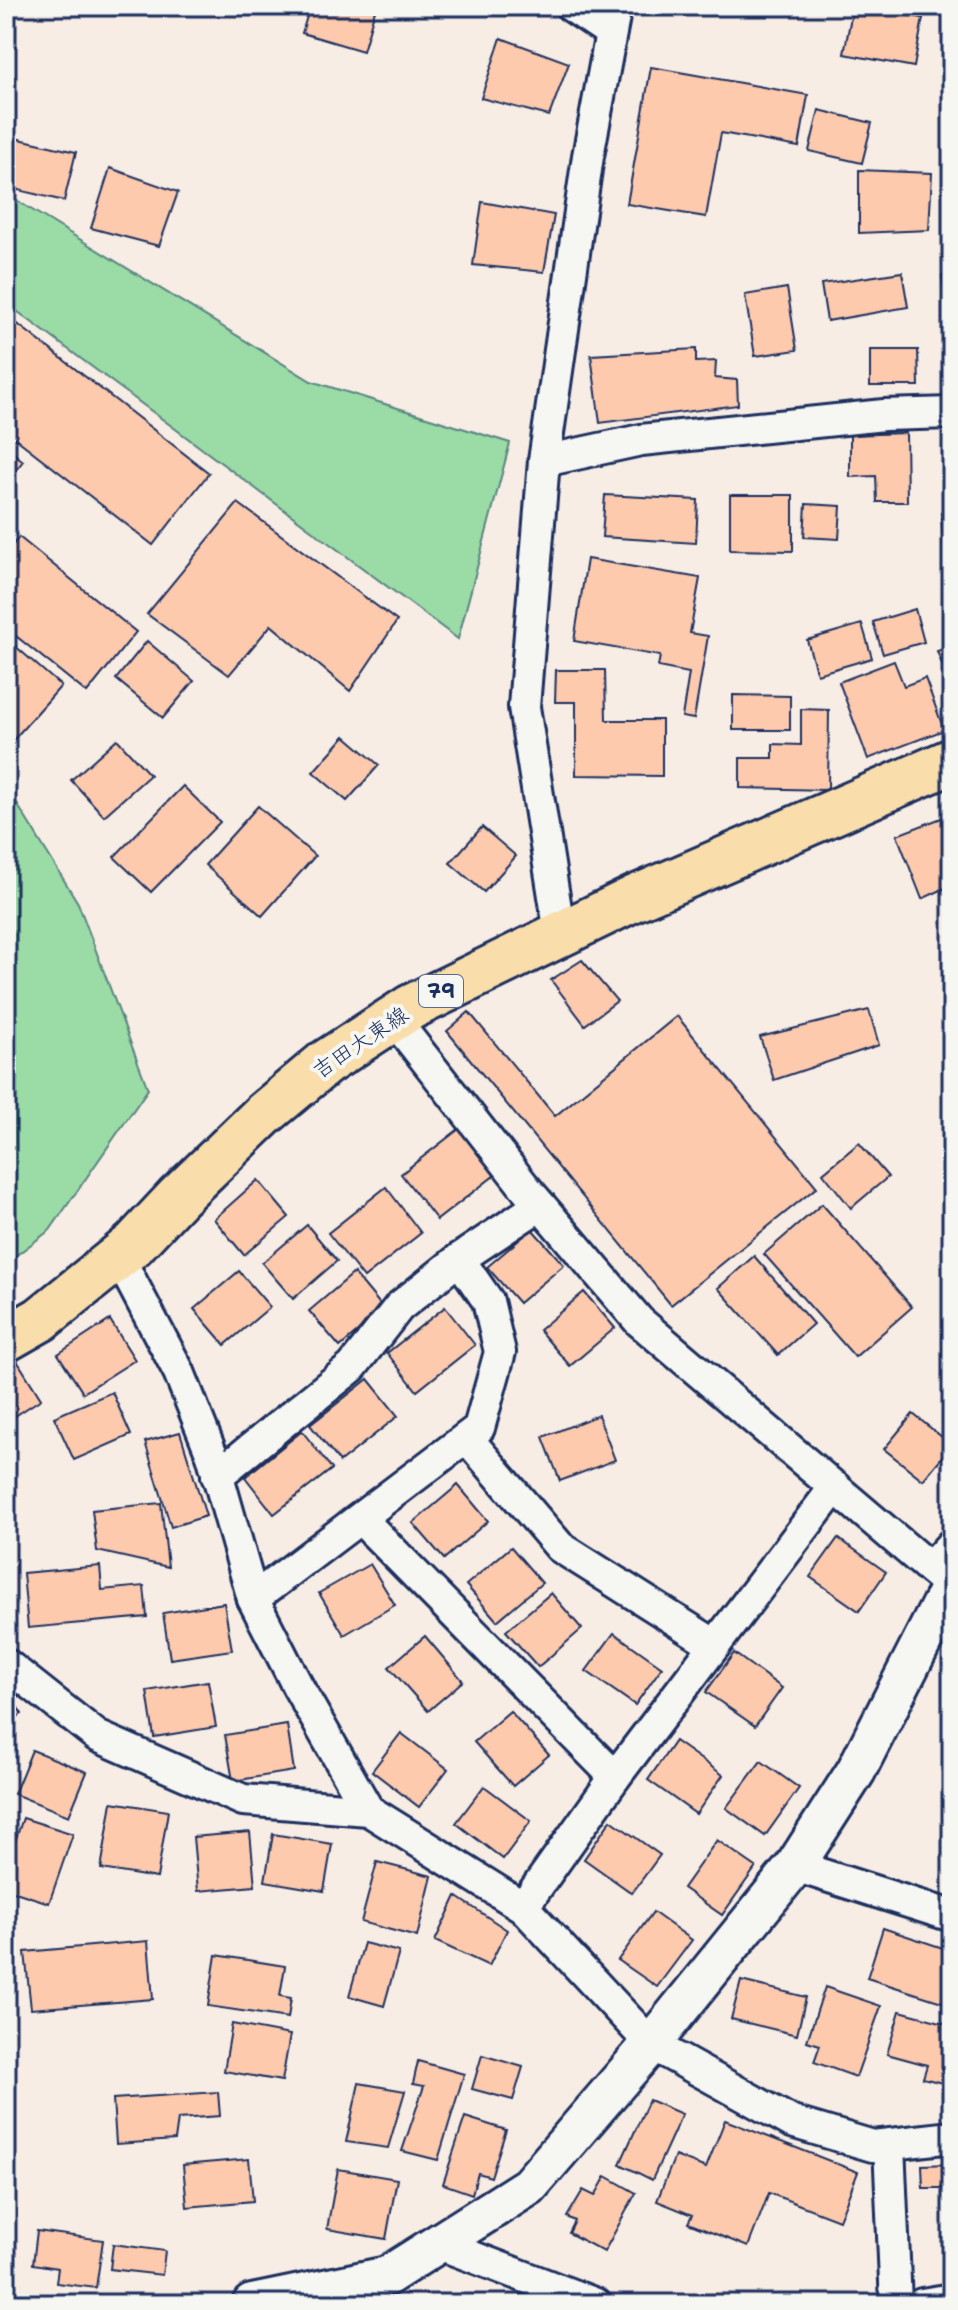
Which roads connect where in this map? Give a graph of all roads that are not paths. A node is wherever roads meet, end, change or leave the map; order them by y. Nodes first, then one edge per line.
1 (571, 6) edge
2 (613, 19) edge
3 (952, 413) edge
4 (544, 461) junction
5 (952, 761) edge
6 (560, 934) junction
7 (393, 1018) junction
8 (540, 1205) junction
9 (118, 1256) junction
10 (459, 1259) junction
11 (6, 1339) edge
12 (467, 1438) junction
13 (217, 1476) junction
14 (835, 1487) junction
15 (361, 1519) junction
16 (952, 1544) edge
17 (944, 1580) edge
18 (253, 1599) junction
19 (715, 1645) junction
20 (6, 1664) edge
21 (615, 1777) junction
22 (368, 1810) junction
23 (795, 1866) junction
24 (523, 1907) junction
25 (952, 1916) edge
26 (651, 2044) junction
27 (952, 2137) edge
28 (889, 2145) junction
29 (439, 2244) junction
30 (952, 2299) edge
31 (252, 2304) edge
32 (596, 2304) edge
33 (896, 2304) edge
34 (922, 2304) edge

1 - 2 street
2 - 4 street
3 - 4 street
4 - 6 street
5 - 6 main road, 吉田大東線 / 79
6 - 7 main road, 吉田大東線 / 79
7 - 8 street
7 - 9 main road, 吉田大東線 / 79
8 - 10 street
8 - 14 street
9 - 11 main road, 吉田大東線 / 79
9 - 13 street
10 - 12 street
10 - 13 street
12 - 15 street
12 - 19 street
13 - 18 street
14 - 17 street
14 - 19 street
15 - 18 street
15 - 21 street
16 - 17 street
17 - 23 street
18 - 22 street
19 - 21 street
20 - 22 street
21 - 24 street
22 - 24 street
23 - 25 street
23 - 26 street
24 - 26 street
26 - 28 street
26 - 29 street
27 - 28 street
28 - 33 street
29 - 31 street
29 - 32 street
30 - 34 street

